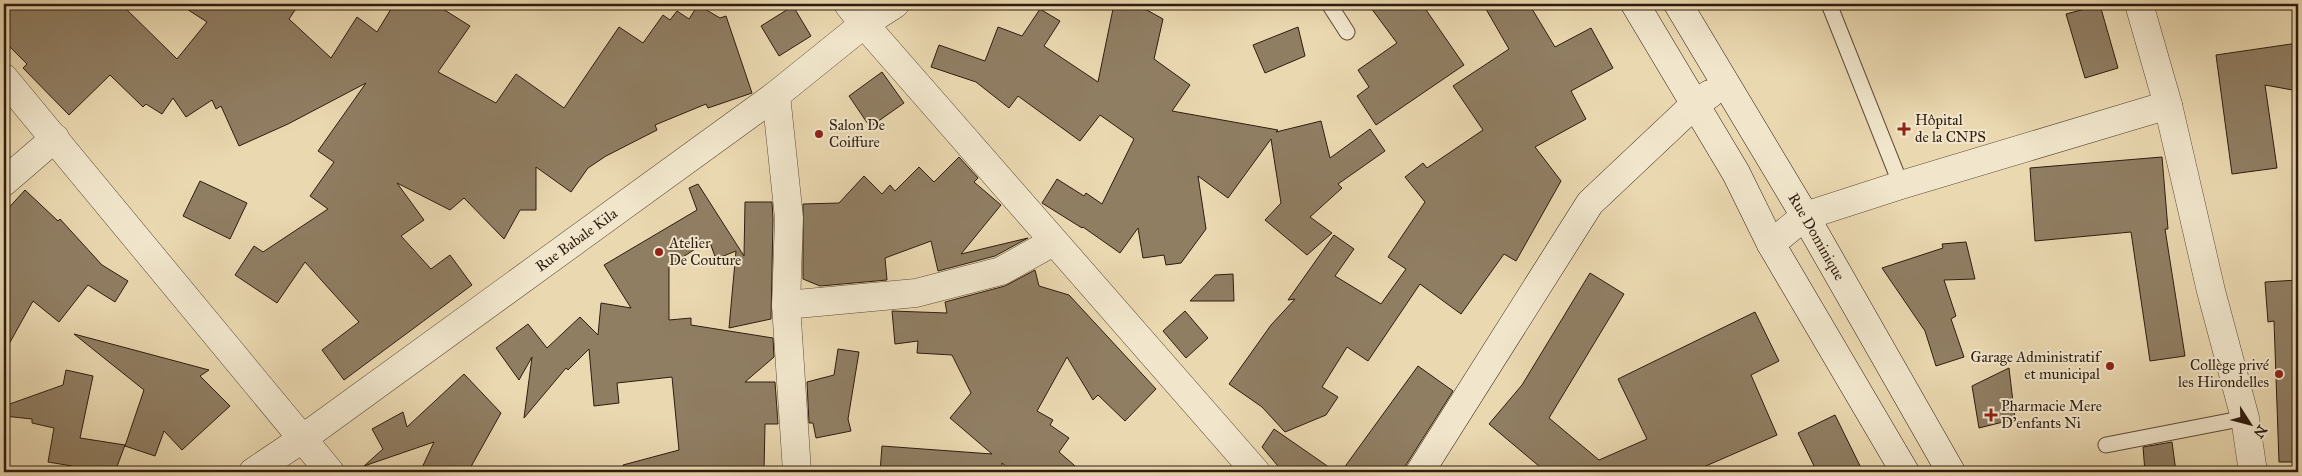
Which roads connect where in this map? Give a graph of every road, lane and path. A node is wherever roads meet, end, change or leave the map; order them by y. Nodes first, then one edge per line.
1 (895, 4) edge
2 (1329, 4) edge
3 (1635, 4) edge
4 (1678, 4) edge
5 (1829, 4) edge
6 (2139, 4) edge
7 (856, 14) edge
8 (1347, 32) dead end
9 (4, 78) edge
10 (1726, 84) junction
11 (776, 95) junction
12 (1695, 104) junction
13 (2168, 105) junction
14 (55, 138) junction
15 (4, 182) edge
16 (1901, 185) junction
17 (1805, 216) junction
18 (1053, 242) junction
19 (1771, 244) junction
20 (786, 305) junction
21 (2245, 418) junction
22 (302, 439) junction
23 (2106, 445) dead end
24 (253, 472) edge
25 (330, 472) edge
26 (797, 472) edge
27 (1256, 472) edge
28 (1420, 472) edge
29 (1906, 472) edge
30 (1951, 472) edge
31 (2253, 472) edge

1 - 7 street, Rue Babale Kila
2 - 8 lane
3 - 12 street
4 - 10 street, Rue Dominique
5 - 16 lane
6 - 13 street
7 - 11 street, Rue Babale Kila
7 - 18 street
9 - 14 street
10 - 12 street
10 - 17 street, Rue Dominique
11 - 20 street
11 - 22 street, Rue Babale Kila
12 - 19 street
12 - 28 street
13 - 16 street
13 - 21 street
14 - 15 street
14 - 22 street
16 - 17 street
17 - 19 street
17 - 30 street, Rue Dominique
18 - 20 street
18 - 27 street
19 - 29 street
20 - 26 street
21 - 23 lane
21 - 31 street
22 - 24 street, Rue Babale Kila
22 - 25 street

